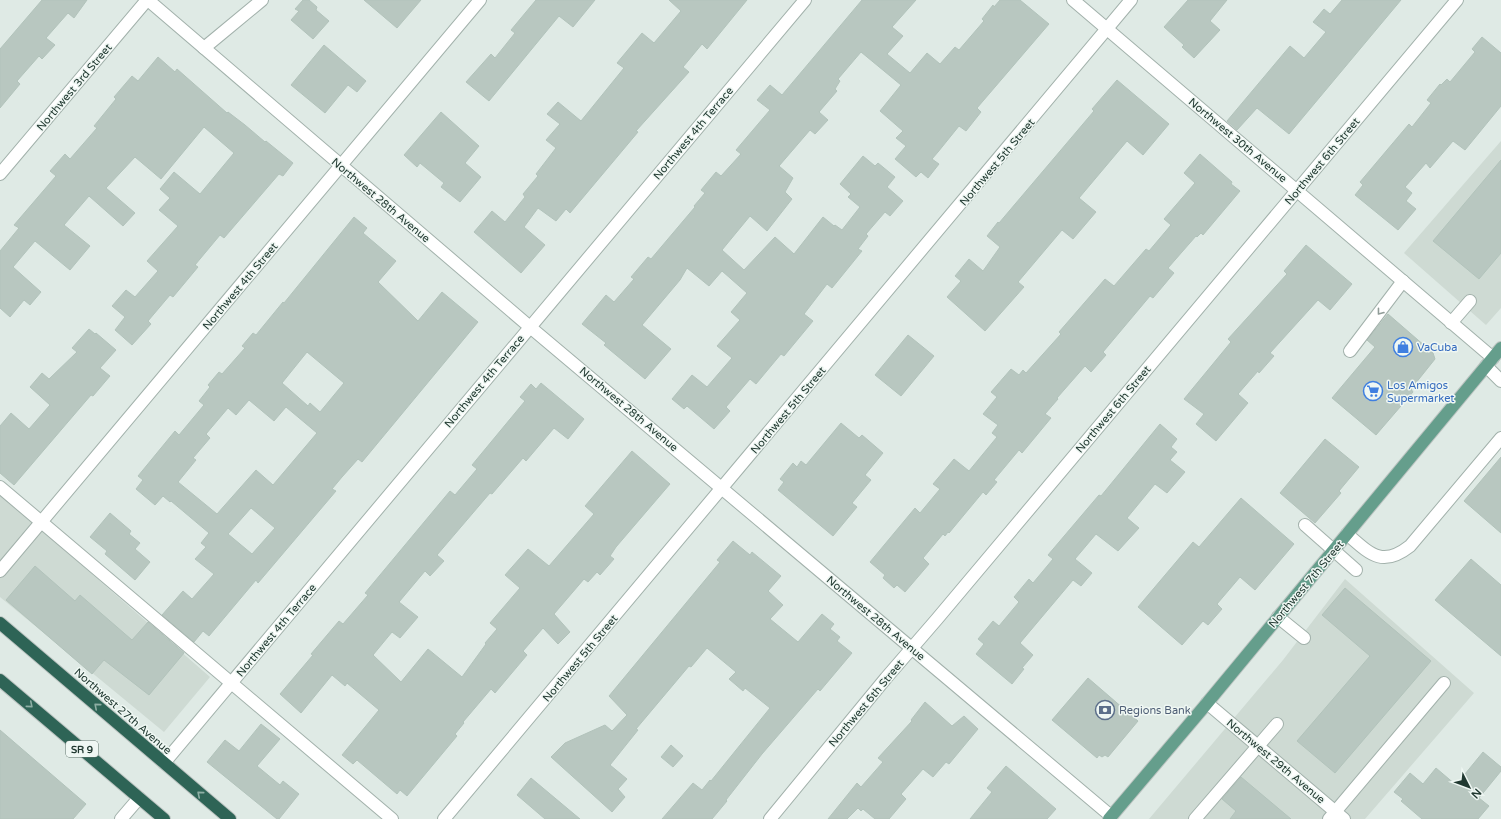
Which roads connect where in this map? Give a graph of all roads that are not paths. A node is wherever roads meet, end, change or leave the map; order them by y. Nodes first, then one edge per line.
1 (148, 0) edge
2 (262, 0) edge
3 (480, 0) edge
4 (805, 0) edge
5 (1073, 0) edge
6 (1131, 0) edge
7 (1457, 0) edge
8 (1107, 29) junction
9 (204, 48) junction
10 (340, 166) junction
11 (0, 174) edge
12 (1298, 190) junction
13 (1403, 281) junction
14 (1470, 301) dead end
15 (1451, 323) junction
16 (530, 327) junction
17 (1501, 348) edge
18 (1350, 351) dead end
19 (1489, 362) junction
20 (1501, 381) edge
21 (1501, 438) edge
22 (0, 487) edge
23 (723, 488) junction
24 (41, 522) junction
25 (1305, 525) dead end
26 (1347, 534) junction
27 (1334, 550) junction
28 (1356, 570) dead end
29 (0, 571) edge
30 (1278, 617) junction
31 (0, 622) edge
32 (1304, 638) dead end
33 (912, 649) junction
34 (0, 680) edge
35 (232, 683) junction
36 (1444, 683) dead end
37 (1207, 703) junction
38 (1277, 724) dead end
39 (1258, 746) junction
40 (164, 763) junction
41 (139, 798) junction
42 (1336, 816) edge
43 (1110, 818) edge
44 (121, 819) edge
45 (164, 819) edge
46 (230, 819) edge
47 (392, 819) edge
48 (444, 819) edge
49 (770, 819) edge
50 (1195, 819) edge

1 - 9 street, Northwest 28th Avenue
1 - 11 street, Northwest 3rd Street
2 - 9 street
3 - 10 street, Northwest 4th Street
4 - 16 street, Northwest 4th Terrace
5 - 8 street, Northwest 30th Avenue
6 - 8 street, Northwest 5th Street
7 - 12 street, Northwest 6th Street
8 - 12 street, Northwest 30th Avenue
8 - 23 street, Northwest 5th Street
9 - 10 street, Northwest 28th Avenue
10 - 16 street, Northwest 28th Avenue
10 - 24 street, Northwest 4th Street
12 - 13 street, Northwest 30th Avenue
12 - 33 street, Northwest 6th Street
13 - 15 street, Northwest 30th Avenue
13 -> 18 street
14 - 15 street
15 - 19 street, Northwest 30th Avenue
16 - 23 street, Northwest 28th Avenue
16 - 35 street, Northwest 4th Terrace
17 - 19 main road, Northwest 7th Street
19 - 20 street, Northwest 30th Avenue
19 - 26 main road, Northwest 7th Street
21 - 26 street
22 - 24 street
23 - 33 street, Northwest 28th Avenue
23 - 48 street, Northwest 5th Street
24 - 29 street, Northwest 4th Street
24 - 35 street
25 - 27 street
26 - 27 main road, Northwest 7th Street
27 - 28 street
27 - 30 main road, Northwest 7th Street
30 - 32 street
30 - 37 main road, Northwest 7th Street
40 -> 31 highway, Northwest 27th Avenue
33 - 43 street, Northwest 28th Avenue
33 - 49 street, Northwest 6th Street
34 -> 41 highway, SR 9
35 - 40 street, Northwest 4th Terrace
35 - 47 street
36 - 42 street
37 - 39 street, Northwest 29th Avenue
37 - 43 main road, Northwest 7th Street
38 - 39 street
39 - 42 street, Northwest 29th Avenue
39 - 50 street
46 -> 40 highway, Northwest 27th Avenue
41 - 44 street
41 - 45 highway, SR 9

